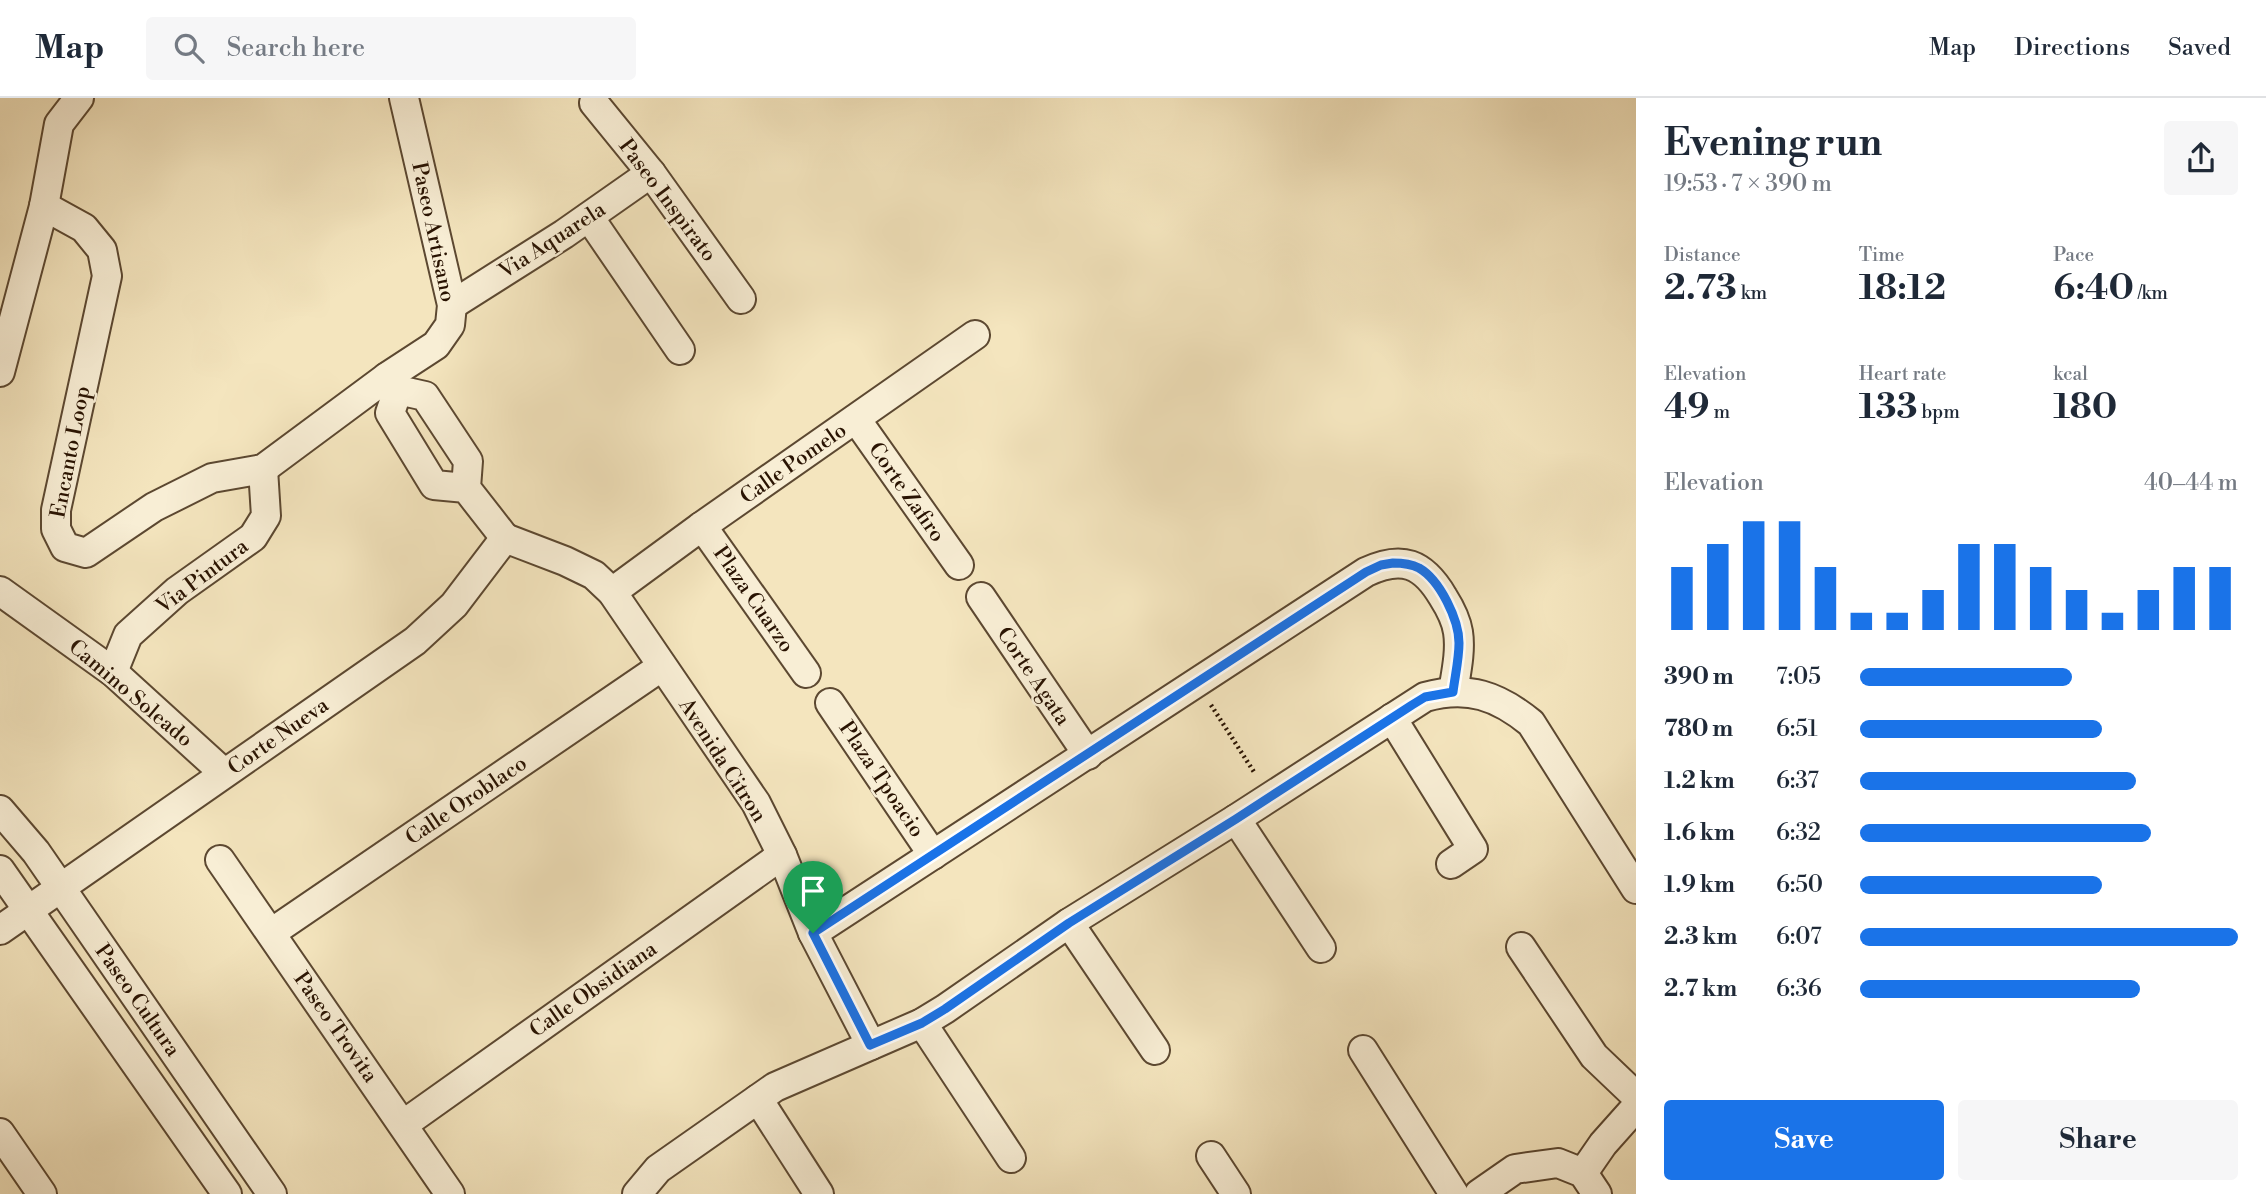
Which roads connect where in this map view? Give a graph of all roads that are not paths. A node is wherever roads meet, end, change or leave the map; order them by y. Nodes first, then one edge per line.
1 (79, 98) edge
2 (404, 98) edge
3 (594, 103) dead end
4 (651, 173) junction
5 (44, 206) junction
6 (589, 217) junction
7 (741, 299) dead end
8 (452, 306) junction
9 (975, 335) dead end
10 (680, 350) dead end
11 (0, 372) edge
12 (392, 383) junction
13 (856, 419) junction
14 (263, 469) junction
15 (466, 488) junction
16 (702, 526) junction
17 (505, 538) junction
18 (959, 565) dead end
19 (0, 591) edge
20 (612, 592) junction
21 (981, 597) dead end
22 (662, 667) junction
23 (113, 672) junction
24 (806, 673) dead end
25 (1453, 692) junction
26 (830, 703) dead end
27 (1392, 718) junction
28 (1088, 755) junction
29 (224, 773) junction
30 (0, 810) edge
31 (1236, 819) junction
32 (782, 855) junction
33 (933, 855) junction
34 (220, 860) dead end
35 (1451, 864) dead end
36 (0, 870) edge
37 (61, 887) junction
38 (1636, 889) edge
39 (29, 910) junction
40 (1069, 923) junction
41 (0, 930) edge
42 (271, 933) junction
43 (813, 933) junction
44 (1521, 947) dead end
45 (1321, 948) dead end
46 (922, 1023) junction
47 (870, 1045) junction
48 (1155, 1050) dead end
49 (1363, 1050) dead end
50 (1636, 1096) edge
51 (758, 1099) junction
52 (1636, 1107) edge
53 (404, 1124) junction
54 (0, 1133) edge
55 (1211, 1156) dead end
56 (1011, 1158) dead end
57 (1590, 1183) edge
58 (41, 1194) edge
59 (228, 1194) edge
60 (272, 1194) edge
61 (450, 1194) edge
62 (637, 1194) edge
63 (819, 1194) edge
64 (1236, 1194) edge
65 (1454, 1194) edge
66 (1479, 1194) edge

1 - 5 street
2 - 8 street, Paseo Artisano
3 - 4 street, Paseo Inspirato
4 - 6 street, Via Aquarela
4 - 7 street, Paseo Inspirato
5 - 11 street
5 - 14 street, Encanto Loop
6 - 8 street, Via Aquarela
6 - 10 street
8 - 12 street, Paseo Artisano
9 - 13 street, Calle Pomelo
12 - 14 street, Encanto Loop
12 - 15 street
12 - 15 street
13 - 16 street, Calle Pomelo
13 - 18 street, Corte Zafiro
14 - 23 street, Via Pintura
15 - 17 street
16 - 20 street, Calle Pomelo
16 - 24 street, Plaza Cuarzo
17 - 20 street, Avenida Citron
17 - 29 street, Corte Nueva
19 - 23 street, Camino Soleado
20 - 22 street, Avenida Citron
21 - 28 street, Corte Agata
22 - 32 street, Avenida Citron
22 - 42 street, Calle Oroblaco
23 - 29 street, Camino Soleado
25 - 27 street
25 - 28 street
25 - 38 street
26 - 33 street, Plaza Tpoacio
27 - 31 street
27 - 35 street
28 - 33 street
29 - 37 street, Corte Nueva
30 - 37 street, Paseo Cultura
31 - 40 street
31 - 45 street
32 - 43 street, Avenida Citron
32 - 53 street, Calle Obsidiana
33 - 43 street
34 - 42 street, Paseo Trovita
36 - 39 street, Paseo Cultura
37 - 39 street, Corte Nueva
37 - 60 street, Paseo Cultura
39 - 41 street, Corte Nueva
39 - 59 street, Paseo Cultura
40 - 46 street
40 - 48 street
42 - 53 street, Paseo Trovita
43 - 47 street, Avenida Citron
44 - 50 street
46 - 47 street
46 - 56 street
47 - 51 street
49 - 65 street
51 - 62 street
51 - 63 street
52 - 57 street
53 - 61 street, Paseo Trovita
54 - 58 street
55 - 64 street
57 - 66 street

